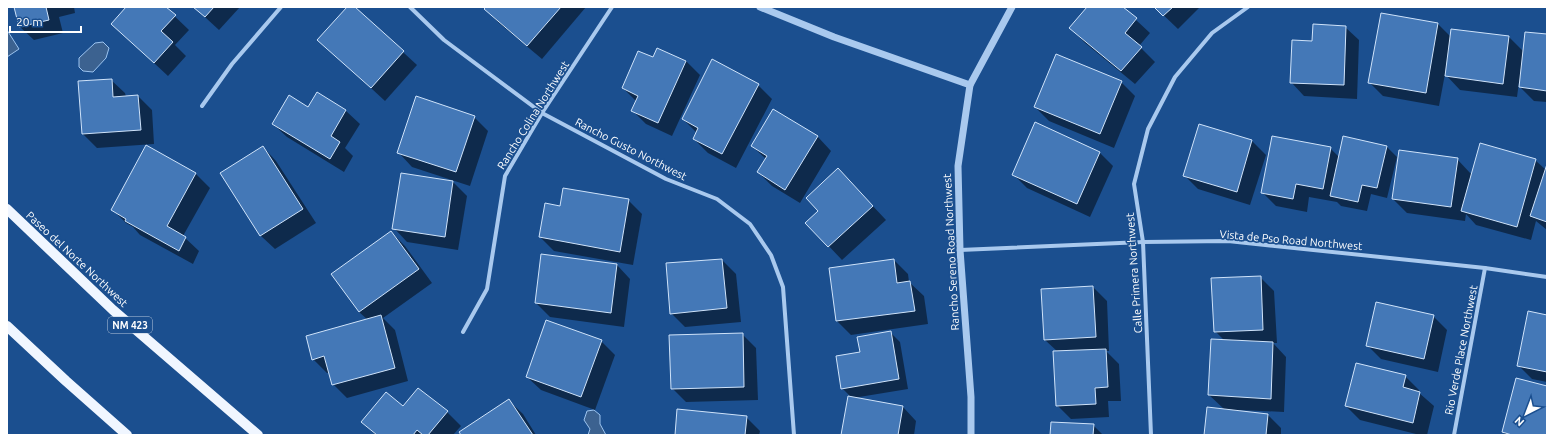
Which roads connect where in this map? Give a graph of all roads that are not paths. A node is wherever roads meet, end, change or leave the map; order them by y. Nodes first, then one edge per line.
1 (281, 7) edge
2 (410, 7) edge
3 (612, 7) edge
4 (760, 7) edge
5 (1012, 7) edge
6 (1248, 7) edge
7 (970, 85) junction
8 (202, 106) dead end
9 (542, 113) junction
10 (7, 209) edge
11 (1143, 242) junction
12 (960, 250) junction
13 (1485, 268) junction
14 (1547, 277) edge
15 (7, 326) edge
16 (463, 332) dead end
17 (127, 435) edge
18 (258, 435) edge
19 (794, 435) edge
20 (971, 435) edge
21 (1151, 435) edge
22 (1454, 435) edge

1 - 8 street
2 - 9 street, Rancho Gusto Northwest
3 - 9 street, Rancho Colina Northwest
4 - 7 street
5 - 7 street, Rancho Sereno Road Northwest
6 - 11 street, Calle Primera Northwest
7 - 12 street, Rancho Sereno Road Northwest
9 - 16 street, Rancho Colina Northwest
9 - 19 street, Rancho Gusto Northwest
10 - 18 main road, Paseo del Norte Northwest / NM 423
11 - 12 street, Vista de Pso Road Northwest
11 - 13 street, Vista de Pso Road Northwest
11 - 21 street, Calle Primera Northwest
12 - 20 street, Rancho Sereno Road Northwest
13 - 14 street, Vista de Pso Road Northwest
13 - 22 street, Rio Verde Place Northwest
15 - 17 main road

